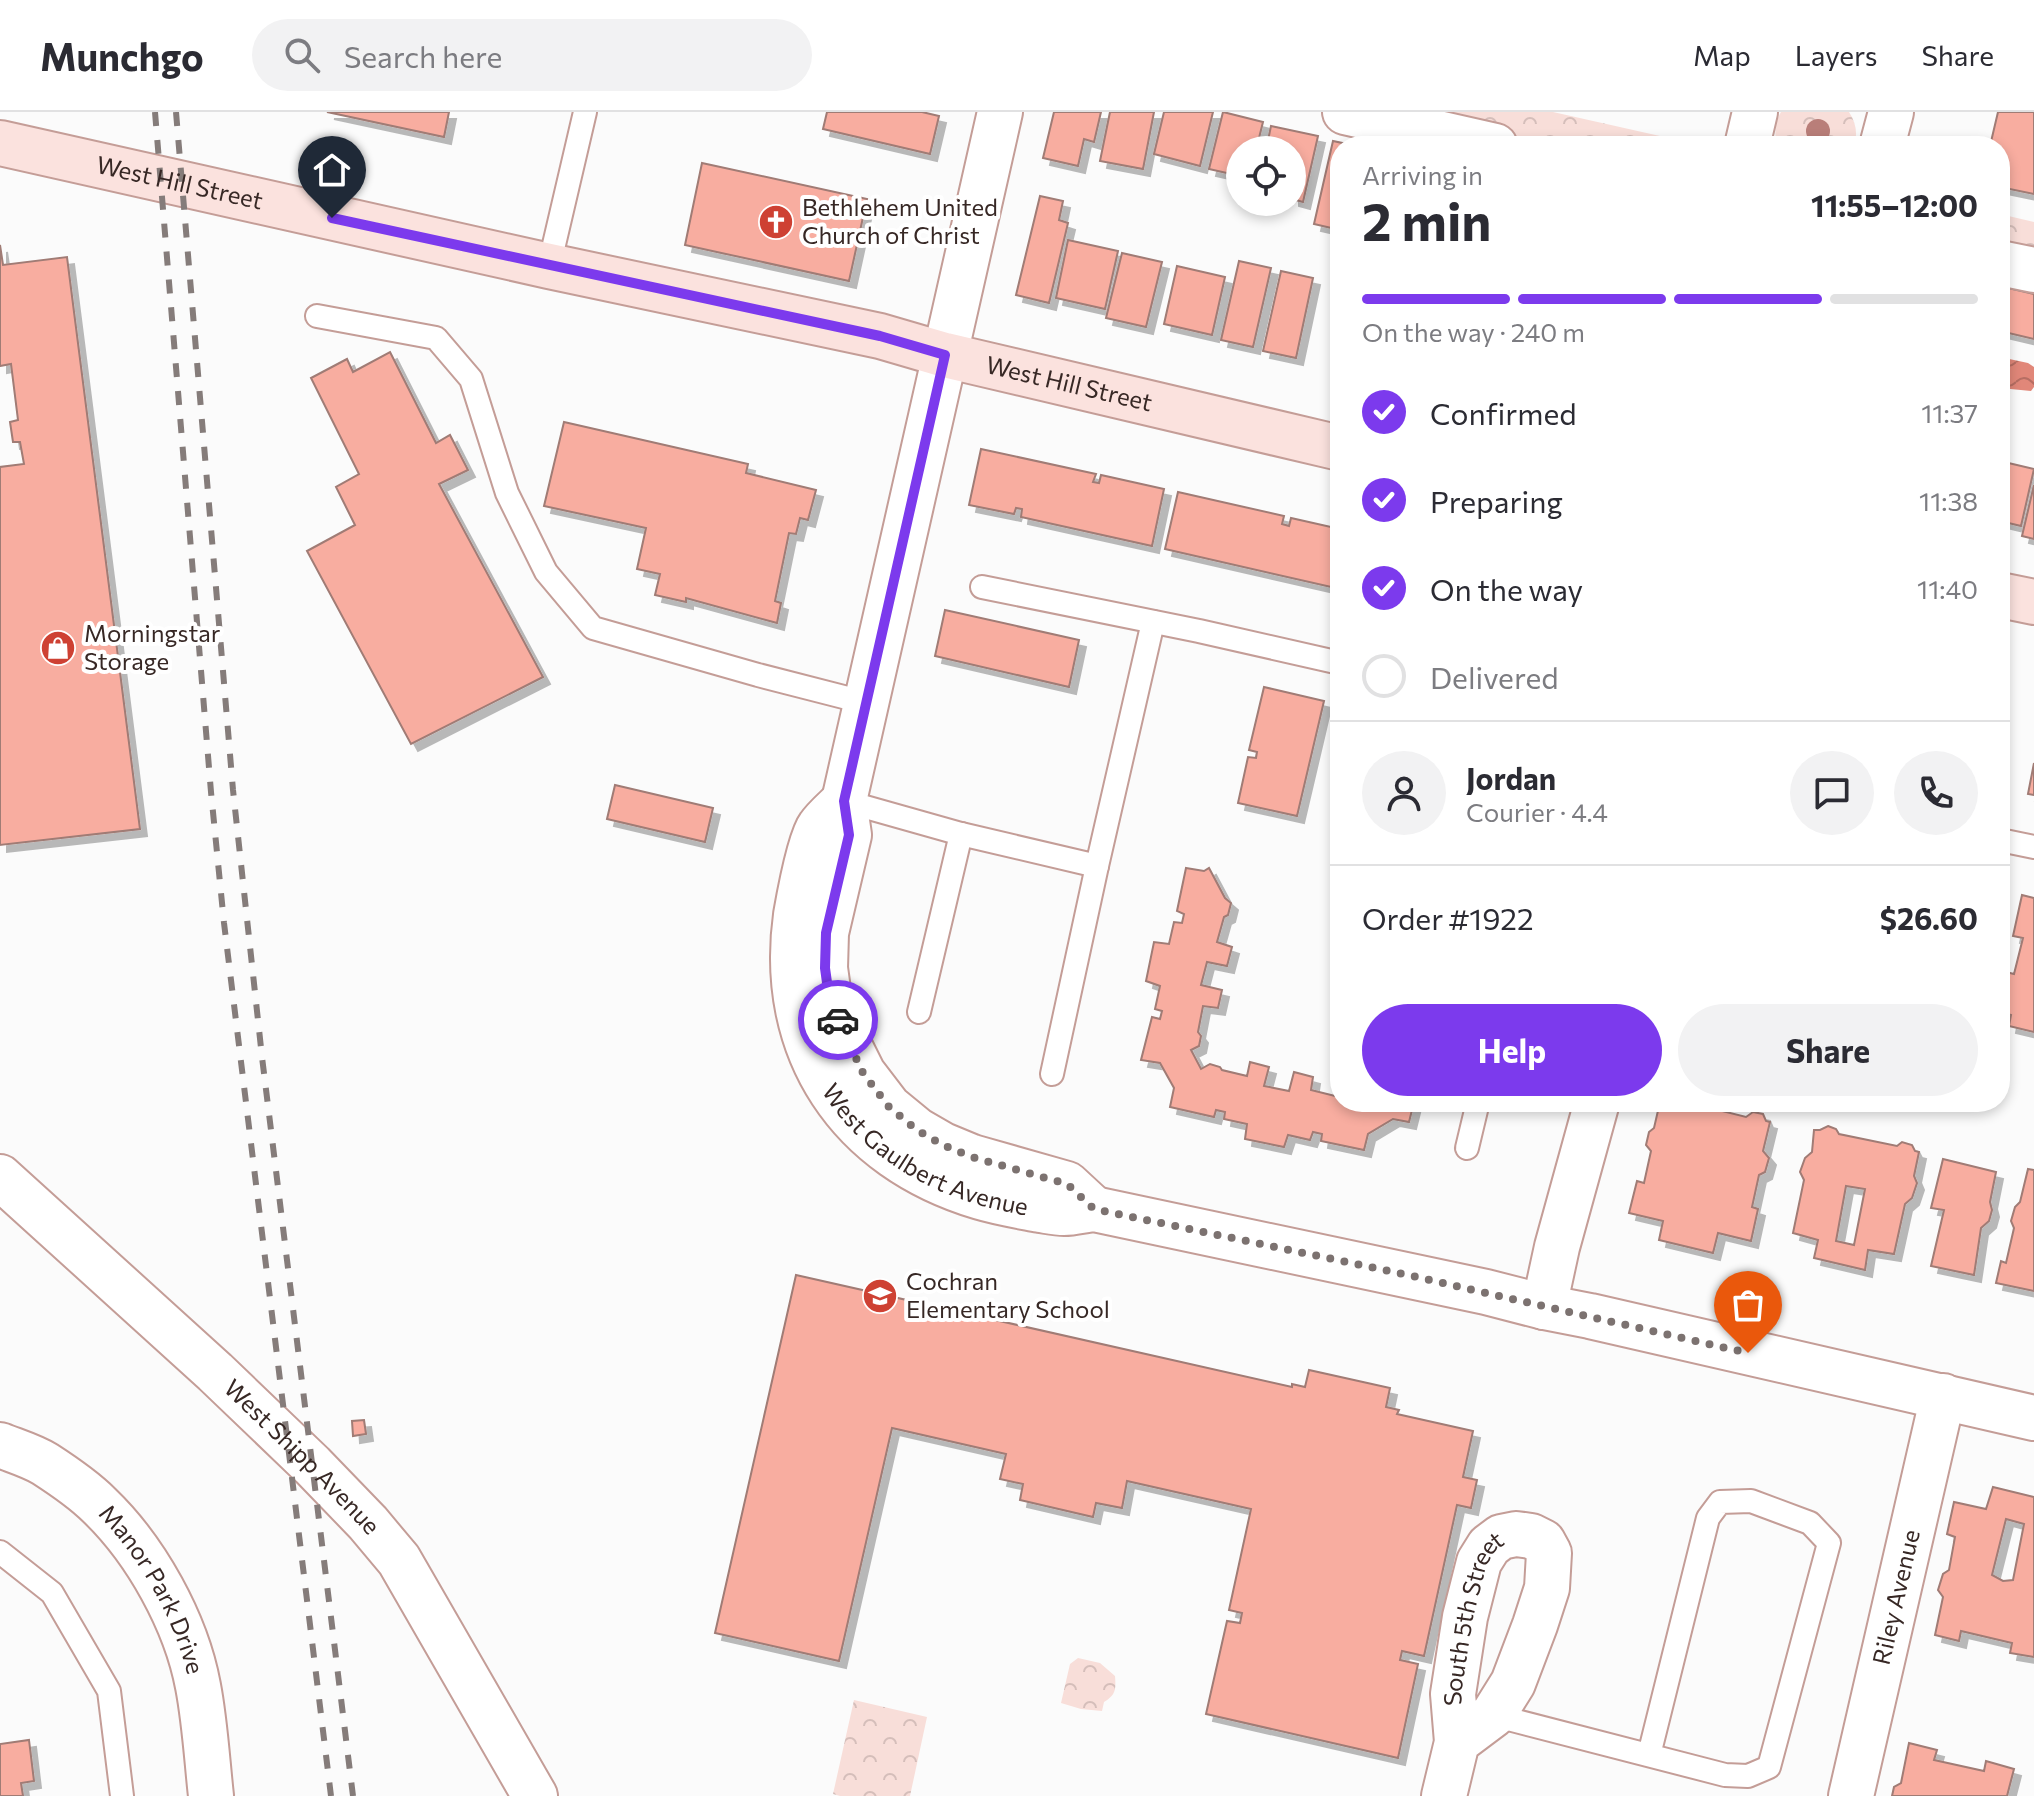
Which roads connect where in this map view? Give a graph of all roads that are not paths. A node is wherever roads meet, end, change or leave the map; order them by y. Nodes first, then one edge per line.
1 (585, 112) edge
2 (1000, 112) edge
3 (1345, 112) edge
4 (1755, 112) edge
5 (1891, 112) edge
6 (1411, 128) edge
7 (1448, 136) edge
8 (1749, 136) edge
9 (1885, 136) edge
10 (0, 143) edge
11 (2010, 265) edge
12 (549, 266) junction
13 (2034, 270) edge
14 (317, 316) dead end
15 (945, 355) junction
16 (1330, 438) edge
17 (982, 587) dead end
18 (2010, 597) edge
19 (2034, 602) edge
20 (1153, 622) junction
21 (1330, 661) edge
22 (867, 703) junction
23 (844, 801) junction
24 (961, 834) junction
25 (2010, 842) edge
26 (2034, 847) edge
27 (1097, 866) junction
28 (919, 1012) dead end
29 (1052, 1074) dead end
30 (1476, 1112) edge
31 (1594, 1112) edge
32 (1467, 1148) dead end
33 (0, 1177) edge
34 (1544, 1307) junction
35 (1943, 1396) junction
36 (2034, 1418) edge
37 (0, 1445) edge
38 (0, 1552) edge
39 (1493, 1715) junction
40 (1457, 1742) junction
41 (1649, 1755) junction
42 (122, 1796) edge
43 (211, 1796) edge
44 (535, 1796) edge
45 (1444, 1796) edge
46 (1851, 1796) edge

1 - 12 lane
2 - 15 street, West Gaulbert Avenue
3 - 6 street
4 - 8 street
5 - 9 street
6 - 7 street
10 - 12 street, West Hill Street
11 - 13 street
12 - 15 street, West Hill Street
14 - 22 lane
15 - 16 street, West Hill Street
15 - 22 street, West Gaulbert Avenue
17 - 20 lane
18 - 19 street
20 - 21 lane
20 - 27 lane
22 - 23 street, West Gaulbert Avenue
23 - 24 lane
23 - 34 street, West Gaulbert Avenue
24 - 27 lane
24 - 28 lane
25 - 26 lane
27 - 29 lane
30 - 32 lane
31 - 34 street
33 - 44 street, West Shipp Avenue
34 - 35 street, West Gaulbert Avenue
35 - 36 street, West Gaulbert Avenue
35 - 46 street, Riley Avenue
37 - 43 street, Manor Park Drive
38 - 42 lane
39 - 40 street, South 5th Street
39 - 40 street, South 5th Street
39 - 41 lane
40 - 45 street, South 5th Street
41 - 41 lane

